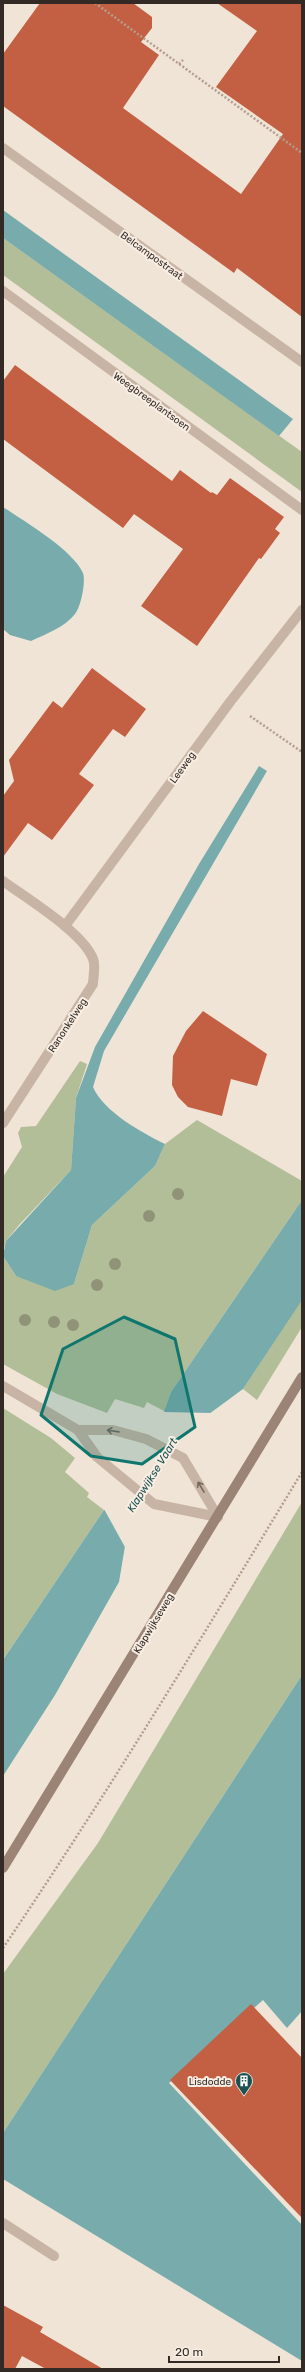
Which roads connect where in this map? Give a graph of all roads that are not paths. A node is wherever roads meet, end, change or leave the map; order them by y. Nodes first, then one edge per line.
1 (3, 148) edge
2 (3, 291) edge
3 (302, 362) edge
4 (302, 510) edge
5 (302, 610) edge
6 (3, 881) edge
7 (65, 926) junction
8 (3, 1123) edge
9 (302, 1377) edge
10 (3, 1386) edge
11 (78, 1430) junction
12 (218, 1516) junction
13 (3, 1868) edge
14 (3, 2223) edge
15 (54, 2256) dead end

1 - 3 street, Belcampostraat
2 - 4 street, Weegbreeplantsoen
5 - 7 street, Leeweg
6 - 7 street, Ranonkelweg
7 - 8 street, Ranonkelweg
9 - 12 main road, Klapwijkseweg
10 - 11 street
11 - 12 street
12 -> 11 street
12 - 13 main road, Klapwijkseweg
14 - 15 street

